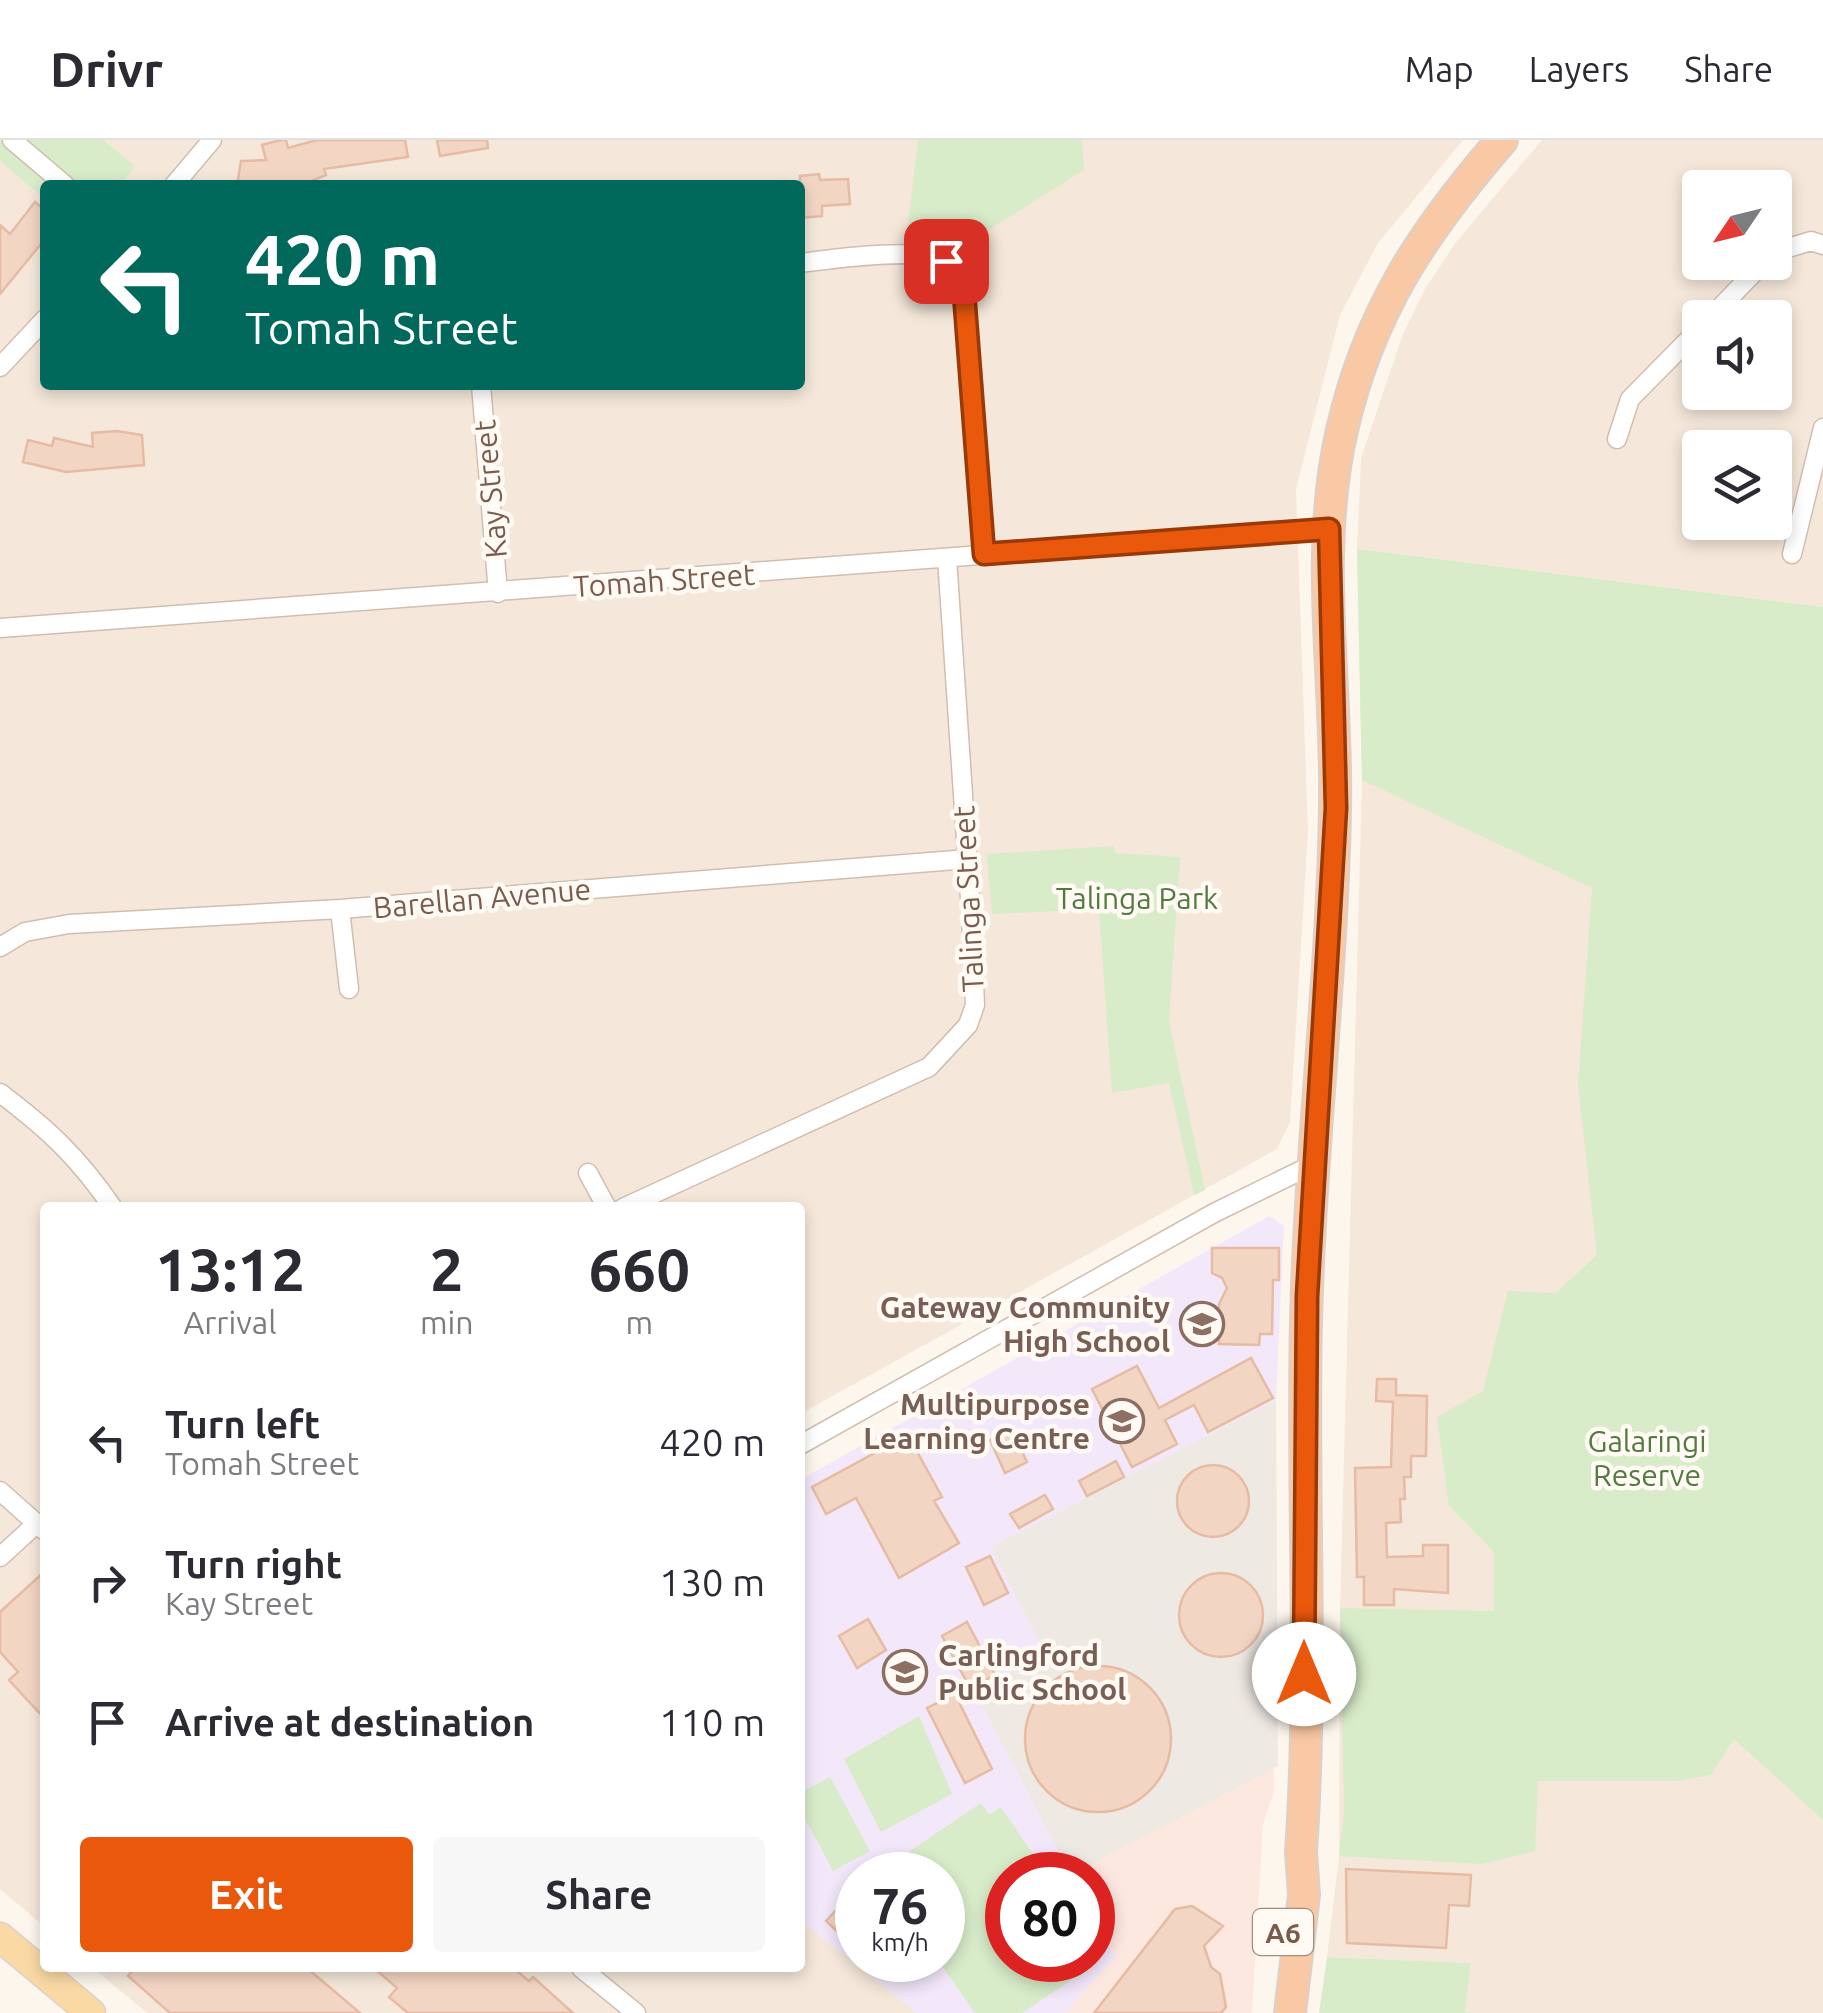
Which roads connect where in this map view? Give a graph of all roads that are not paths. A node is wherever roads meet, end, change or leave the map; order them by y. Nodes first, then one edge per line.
1 (12, 140) edge
2 (212, 140) edge
3 (1502, 140) edge
4 (59, 180) edge
5 (178, 180) edge
6 (1823, 244) edge
7 (1792, 247) edge
8 (805, 264) edge
9 (1747, 280) edge
10 (1727, 300) edge
11 (40, 324) edge
12 (1682, 346) edge
13 (0, 367) edge
14 (481, 390) edge
15 (1823, 428) edge
16 (1616, 438) dead end
17 (1329, 529) junction
18 (984, 554) junction
19 (1792, 554) dead end
20 (947, 558) junction
21 (498, 592) junction
22 (0, 628) edge
23 (968, 859) junction
24 (340, 909) junction
25 (0, 947) edge
26 (349, 989) dead end
27 (0, 1093) edge
28 (1314, 1164) junction
29 (588, 1173) dead end
30 (109, 1202) edge
31 (604, 1202) edge
32 (637, 1202) edge
33 (805, 1442) edge
34 (0, 1491) edge
35 (40, 1527) edge
36 (40, 1529) edge
37 (0, 1557) edge
38 (1301, 1852) junction
39 (0, 1937) edge
40 (40, 1970) edge
41 (42, 1972) edge
42 (586, 1972) edge
43 (91, 2013) edge
44 (636, 2013) edge
45 (1271, 2013) edge
46 (1290, 2013) edge

1 - 4 street
2 - 5 street
3 - 17 highway, A6
6 - 7 street
8 - 18 street
9 - 10 street
11 - 13 street
12 - 16 street
14 - 21 street, Kay Street
15 - 19 street
17 - 18 street, Tomah Street
17 - 28 highway, A6
18 - 20 street, Tomah Street
20 - 21 street, Tomah Street
20 - 23 street, Talinga Street
21 - 22 street, Tomah Street
23 - 24 street, Barellan Avenue
23 - 32 street, Talinga Street
24 - 25 street, Barellan Avenue
24 - 26 street
27 - 30 street
28 - 33 street
28 - 38 highway, A6
29 - 31 street
34 - 35 street
36 - 37 street
38 - 45 highway, A6
38 - 46 highway, A6
39 - 40 main road
41 - 43 main road
42 - 44 street

